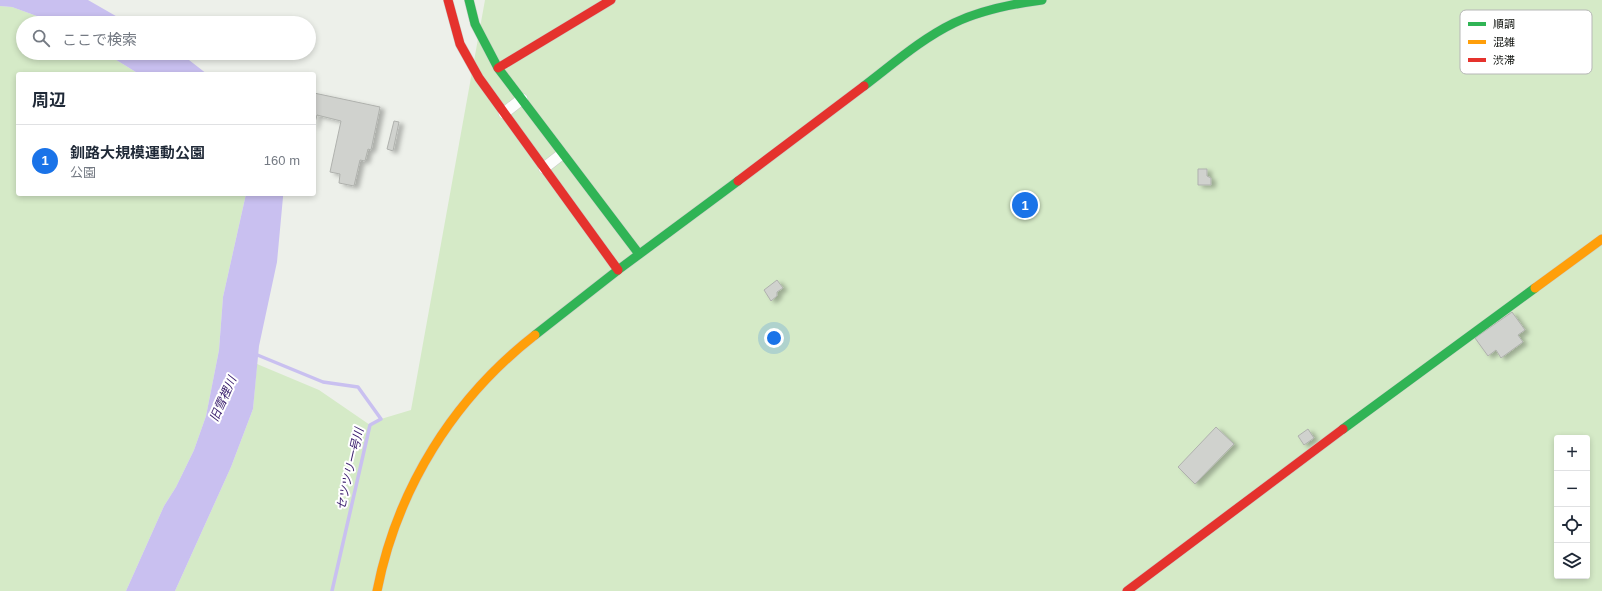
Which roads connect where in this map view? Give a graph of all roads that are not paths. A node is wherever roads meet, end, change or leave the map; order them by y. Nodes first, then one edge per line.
1 (448, 0) edge
2 (469, 0) edge
3 (611, 0) edge
4 (1042, 0) edge
5 (489, 73) junction
6 (522, 99) junction
7 (504, 113) junction
8 (562, 154) junction
9 (544, 168) junction
10 (1602, 239) edge
11 (639, 254) junction
12 (618, 270) junction
13 (377, 591) edge
14 (1127, 591) edge

1 - 5 main road
2 - 5 main road
3 - 5 main road
4 - 11 main road
5 - 6 main road
5 - 7 main road
6 - 7 street
6 - 8 main road
7 - 9 main road
8 - 9 street
8 - 11 main road
9 - 12 main road
10 - 14 main road
11 - 12 main road
12 - 13 main road

